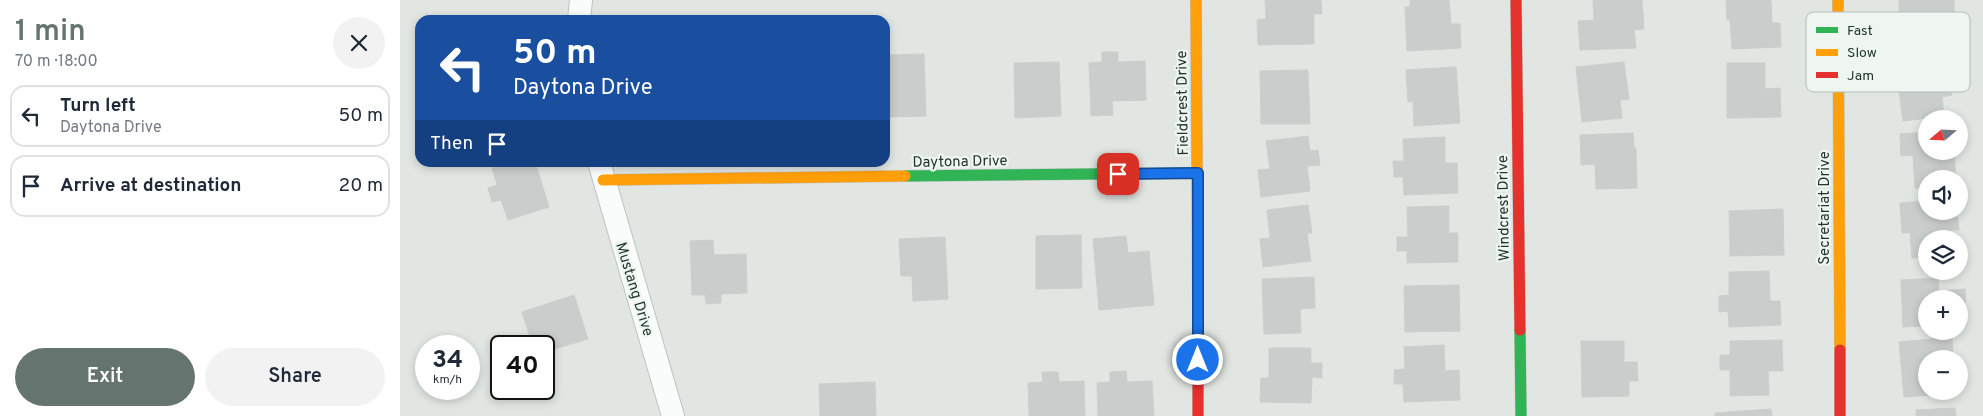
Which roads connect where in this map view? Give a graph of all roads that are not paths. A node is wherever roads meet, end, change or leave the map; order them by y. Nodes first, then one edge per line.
1 (582, 0) edge
2 (1196, 0) edge
3 (1516, 0) edge
4 (580, 15) edge
5 (1838, 92) edge
6 (601, 171) edge
7 (1198, 173) junction
8 (673, 416) edge
9 (1198, 416) edge
10 (1521, 416) edge
11 (1840, 416) edge

1 - 4 street
2 - 7 street, Fieldcrest Drive
3 - 10 street, Windcrest Drive
5 - 11 street, Secretariat Drive
6 - 7 street, Daytona Drive
6 - 8 street, Mustang Drive
7 - 9 street, Fieldcrest Drive

